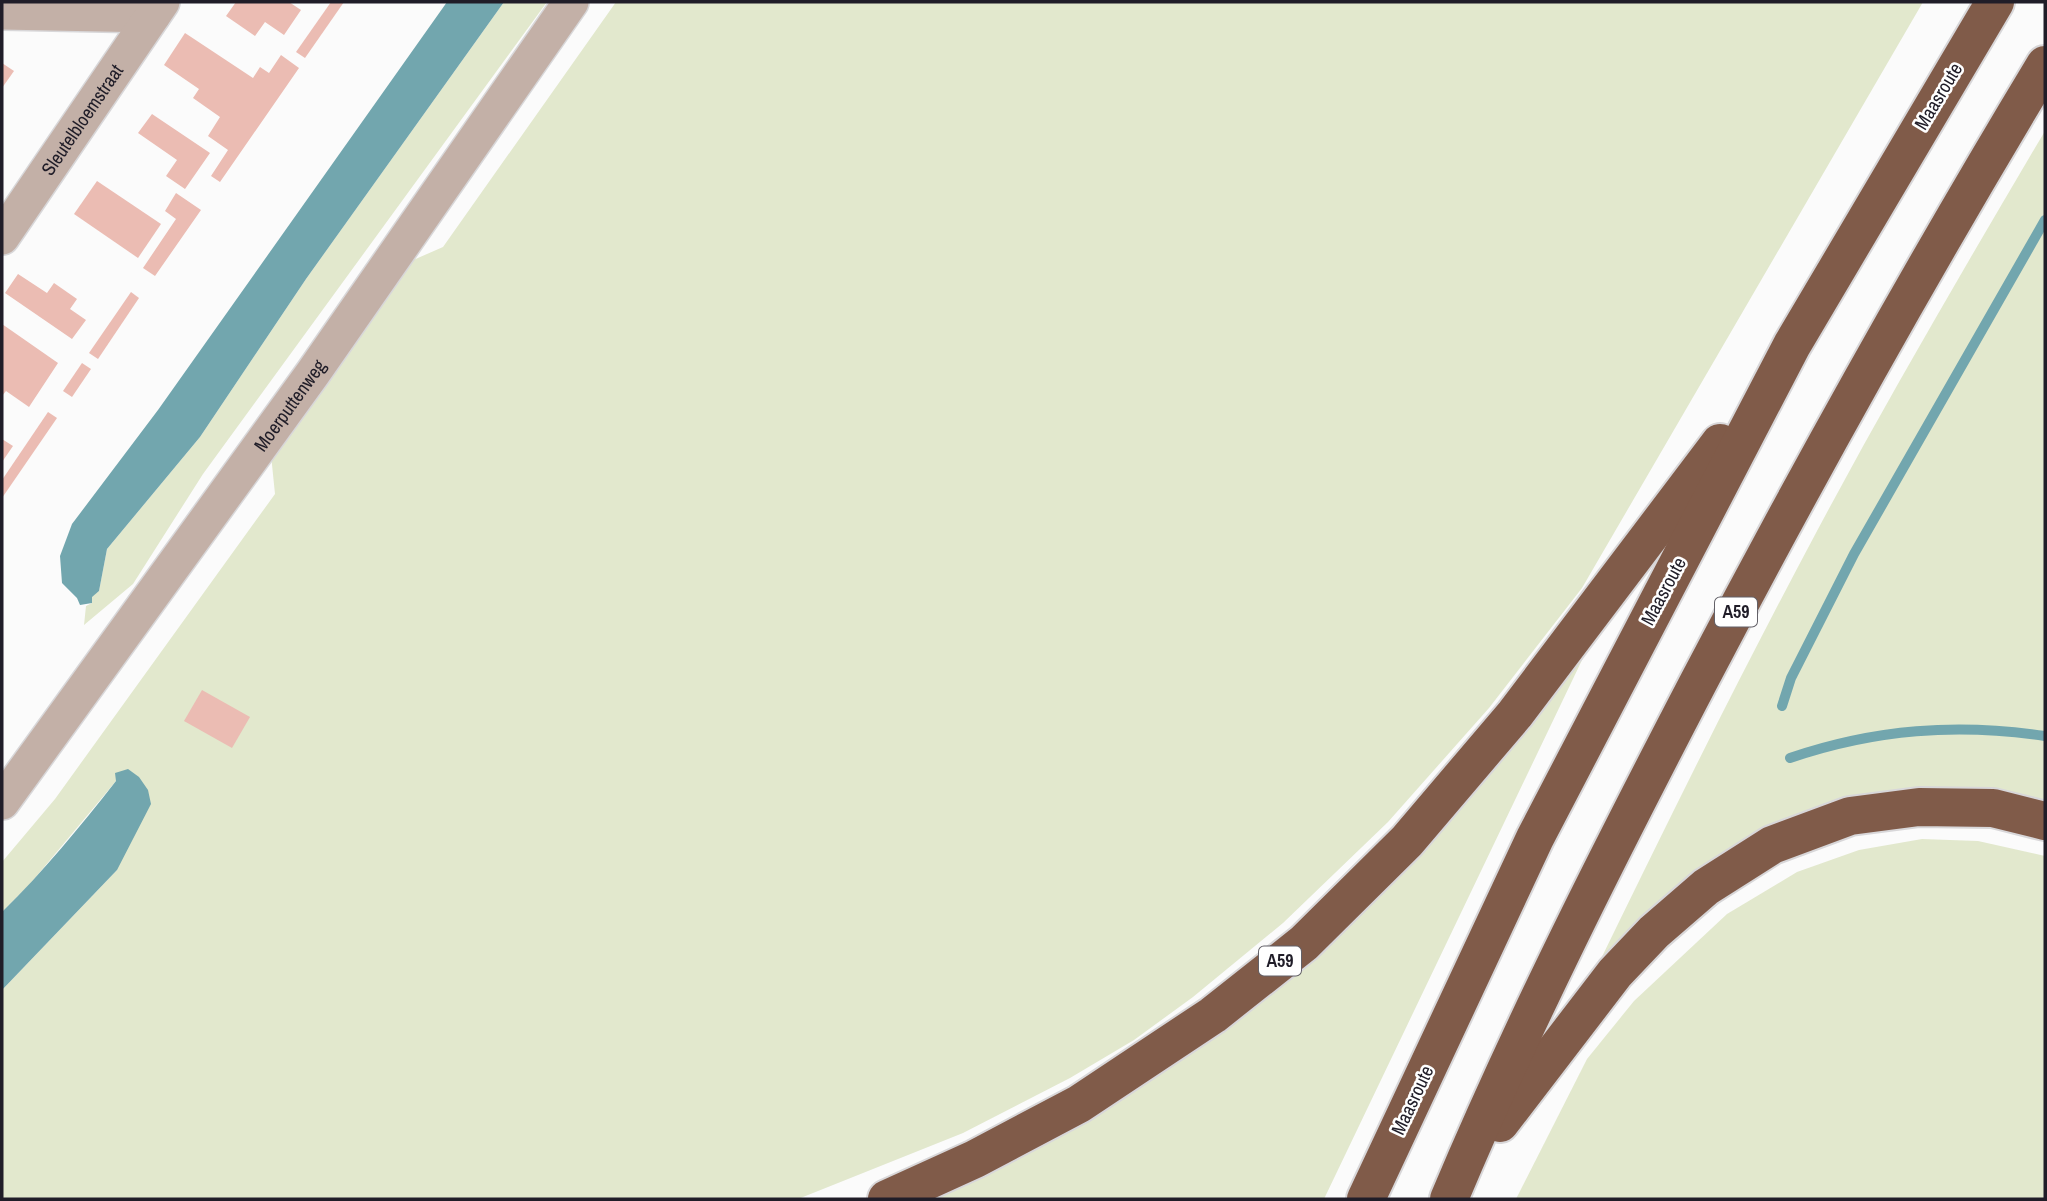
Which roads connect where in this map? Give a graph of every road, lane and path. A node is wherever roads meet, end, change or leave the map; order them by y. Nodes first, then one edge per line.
1 (570, 2) edge
2 (1995, 2) edge
3 (157, 8) edge
4 (2, 12) edge
5 (2045, 65) edge
6 (2, 237) edge
7 (1792, 345) junction
8 (2, 802) edge
9 (2045, 821) edge
10 (1453, 1188) edge
11 (887, 1199) edge
12 (1366, 1199) edge

1 - 8 street, Moerputtenweg
2 - 7 highway, Maasroute / A59
3 - 4 street
3 - 6 street, Sleutelbloemstraat
5 - 10 highway, A59
7 - 11 highway, A59
7 - 12 highway, Maasroute / A59
9 - 10 highway, A59

